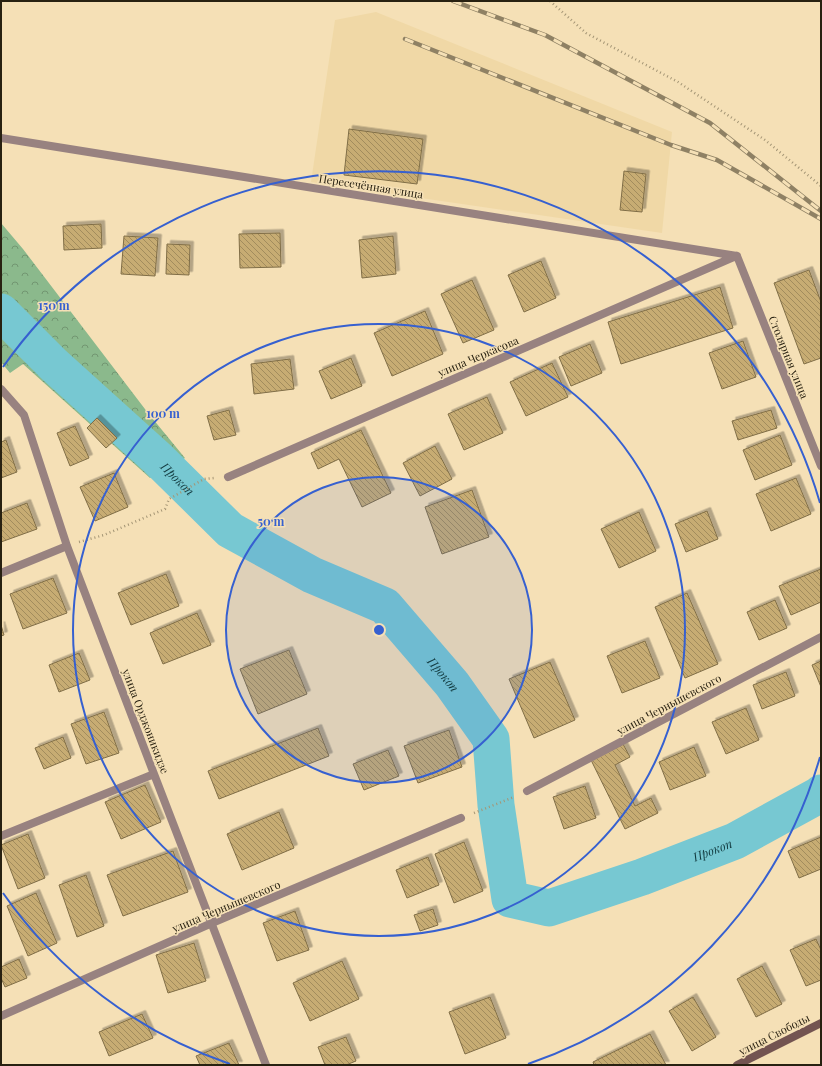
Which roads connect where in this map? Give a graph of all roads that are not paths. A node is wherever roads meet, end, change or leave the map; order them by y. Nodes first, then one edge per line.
1 (1, 138) edge
2 (737, 256) junction
3 (1, 389) edge
4 (821, 466) edge
5 (228, 477) dead end
6 (67, 546) junction
7 (1, 574) edge
8 (821, 637) edge
9 (154, 774) junction
10 (527, 791) road end
11 (461, 818) road end
12 (1, 836) edge
13 (212, 923) junction
14 (1, 1016) edge
15 (821, 1023) edge
16 (266, 1065) edge
17 (737, 1065) edge

1 - 2 street, Пересечённая улица
2 - 4 street, Столярная улица
2 - 5 street, улица Черкасова
3 - 6 street, улица Орджоникидзе
6 - 7 street
6 - 9 street, улица Орджоникидзе
8 - 10 street, улица Чернышевского
9 - 12 street
9 - 13 street, улица Орджоникидзе
11 - 13 street, улица Чернышевского
13 - 14 street, улица Чернышевского
13 - 16 street, улица Орджоникидзе
15 - 17 main road, улица Свободы

